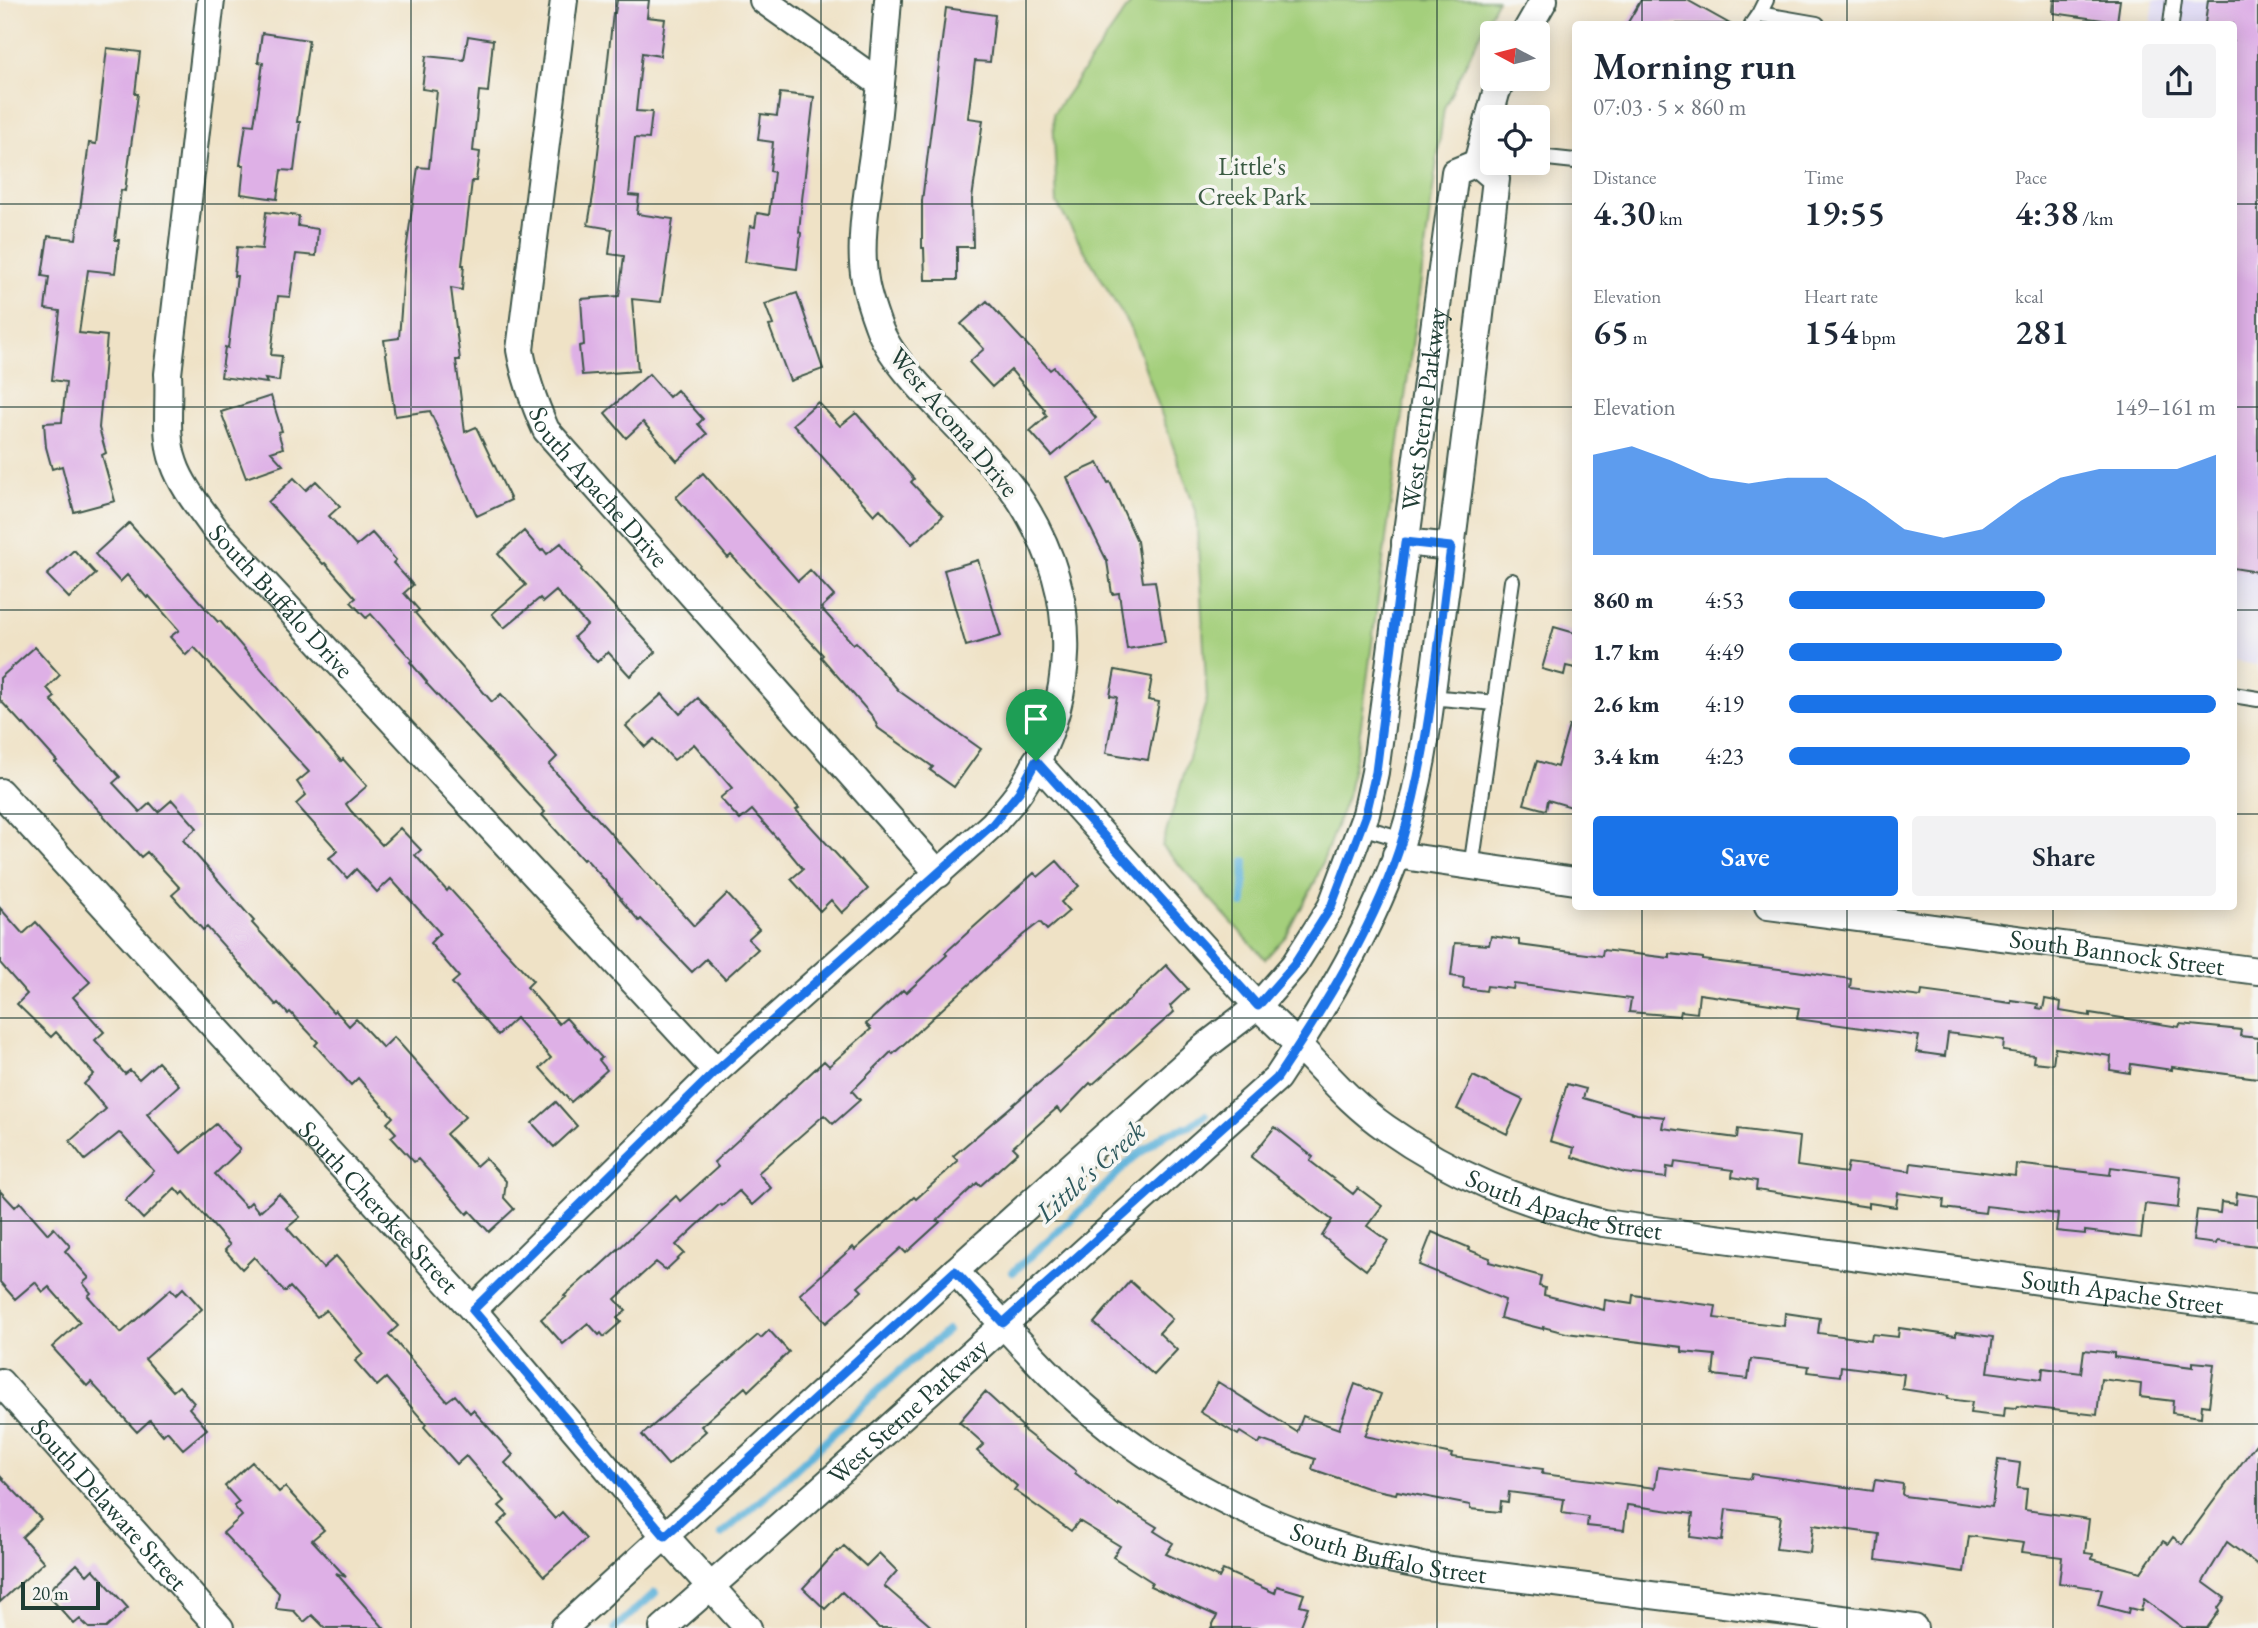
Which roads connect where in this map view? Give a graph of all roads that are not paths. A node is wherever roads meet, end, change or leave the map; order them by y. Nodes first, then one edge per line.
1 (211, 0) edge
2 (564, 0) edge
3 (763, 0) edge
4 (888, 0) edge
5 (1544, 0) edge
6 (1766, 0) edge
7 (2174, 0) edge
8 (1756, 19) edge
9 (1532, 21) edge
10 (1780, 21) edge
11 (2171, 21) edge
12 (881, 84) junction
13 (1480, 156) edge
14 (1550, 159) edge
15 (1572, 162) edge
16 (1494, 175) edge
17 (1405, 542) junction
18 (1451, 547) junction
19 (1512, 581) dead end
20 (2237, 696) edge
21 (1430, 697) junction
22 (2258, 699) edge
23 (1495, 703) junction
24 (1036, 761) junction
25 (0, 792) edge
26 (1361, 827) junction
27 (1399, 847) junction
28 (1471, 868) junction
29 (939, 874) junction
30 (1572, 881) edge
31 (1823, 910) edge
32 (1850, 912) edge
33 (2258, 971) edge
34 (1258, 1006) junction
35 (1298, 1045) junction
36 (716, 1071) junction
37 (955, 1271) junction
38 (473, 1310) junction
39 (2258, 1310) edge
40 (1003, 1323) junction
41 (0, 1382) edge
42 (665, 1536) junction
43 (709, 1588) junction
44 (220, 1628) edge
45 (564, 1628) edge
46 (663, 1628) edge
47 (748, 1628) edge
48 (1914, 1628) edge

1 - 36 street, South Buffalo Drive
2 - 29 street, South Apache Drive
3 - 12 street
4 - 12 street, West Acoma Drive
5 - 9 street
6 - 8 lane
7 - 11 lane
8 - 10 lane
12 - 24 street, West Acoma Drive
13 - 17 street, West Sterne Parkway
14 - 15 lane
16 - 18 street, West Sterne Parkway
17 - 18 street
17 - 26 street, West Sterne Parkway
18 - 21 street, West Sterne Parkway
19 - 23 lane
20 - 22 lane
21 - 23 lane
21 - 27 street, West Sterne Parkway
23 - 28 lane
24 - 29 street, West Acoma Drive
24 - 34 street, South Apache Street
25 - 38 street, South Cherokee Street
26 - 27 lane
26 - 34 street, West Sterne Parkway
27 - 28 street
27 - 35 street, West Sterne Parkway
28 - 30 street
29 - 36 street, West Acoma Drive
31 - 32 street, South Bannock Street
32 - 33 street, South Bannock Street
34 - 35 street, South Apache Street
34 - 37 street, West Sterne Parkway
35 - 39 street, South Apache Street
35 - 40 street, West Sterne Parkway
36 - 38 street, West Acoma Drive
37 - 40 street, South Buffalo Street
37 - 42 street, West Sterne Parkway
38 - 42 street, South Cherokee Street
40 - 43 street, West Sterne Parkway
40 - 48 street, South Buffalo Street
41 - 44 street, South Delaware Street
42 - 43 street, South Cherokee Street
42 - 45 street, West Sterne Parkway
43 - 46 street, West Sterne Parkway
43 - 47 street, South Cherokee Street

